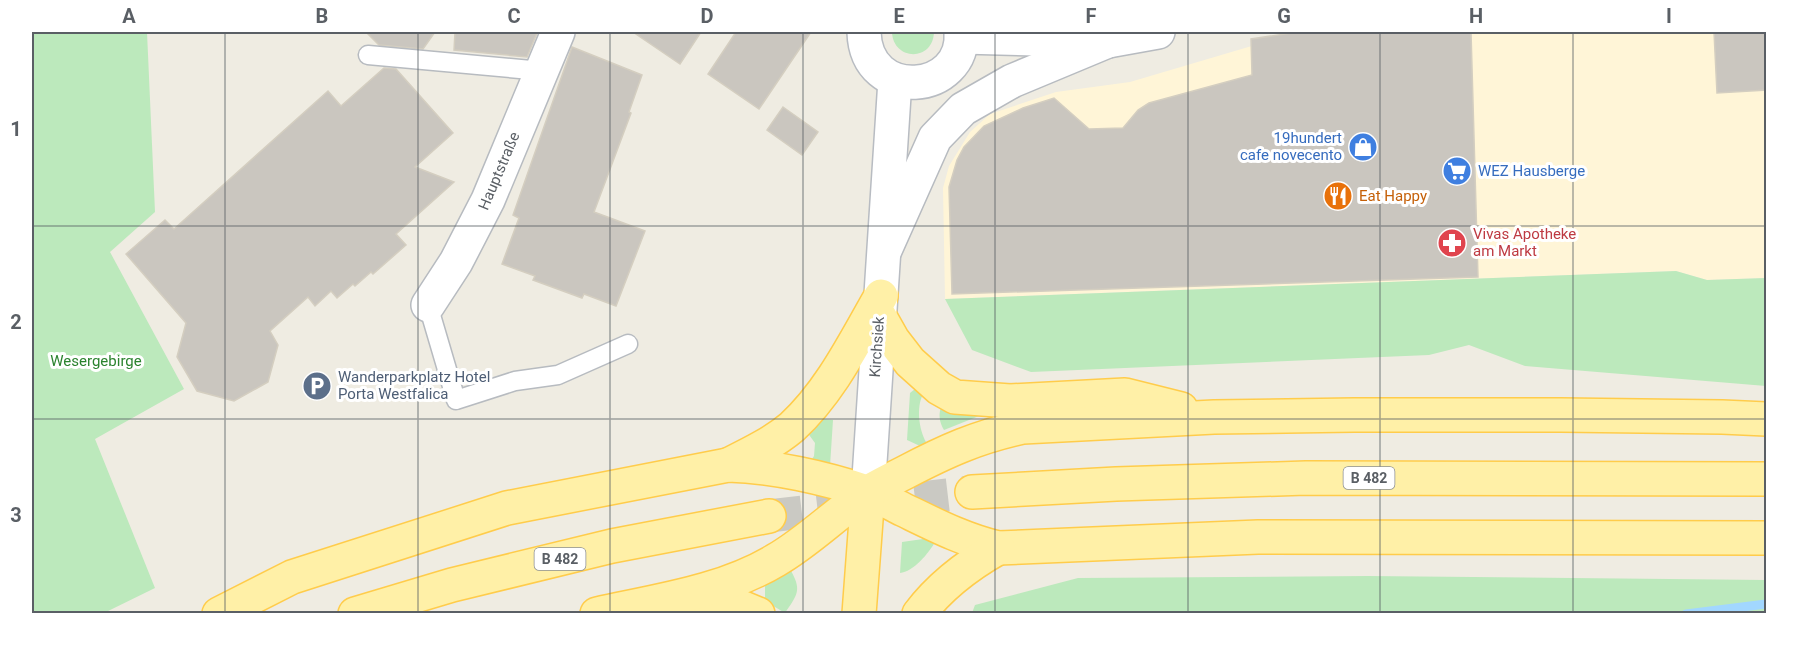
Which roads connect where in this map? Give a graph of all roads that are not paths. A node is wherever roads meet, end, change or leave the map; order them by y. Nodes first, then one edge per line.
1 (558, 32) edge
2 (864, 32) edge
3 (1158, 32) edge
4 (961, 34) edge
5 (1108, 40) junction
6 (368, 55) dead end
7 (542, 71) junction
8 (895, 80) junction
9 (883, 254) junction
10 (428, 305) joint
11 (880, 306) junction
12 (627, 344) dead end
13 (1214, 417) junction
14 (1767, 419) edge
15 (728, 465) junction
16 (1767, 479) edge
17 (868, 492) junction
18 (972, 492) tunnel mouth
19 (769, 516) tunnel mouth
20 (1767, 538) edge
21 (998, 548) junction
22 (679, 596) junction
23 (219, 614) edge
24 (355, 614) edge
25 (597, 614) edge
26 (758, 614) edge
27 (859, 614) edge
28 (919, 614) edge

1 - 7 street, Hauptstraße
2 - 8 street
3 - 5 street
4 - 5 street
4 - 8 street
5 - 9 street
6 - 7 lane
7 - 10 street, Hauptstraße
8 - 9 street, Kirchsiek
9 - 11 street, Kirchsiek
10 - 12 lane
11 - 13 main road
11 - 15 main road
11 - 17 street, Kirchsiek
13 - 14 main road
13 - 17 main road
15 - 17 main road
15 - 23 main road
16 - 18 main road, B 482
17 - 21 main road
17 - 22 main road
17 - 27 main road, Kirchsiek
19 - 24 main road, B 482
20 - 21 main road
21 - 28 main road
22 - 25 main road
22 - 26 main road

